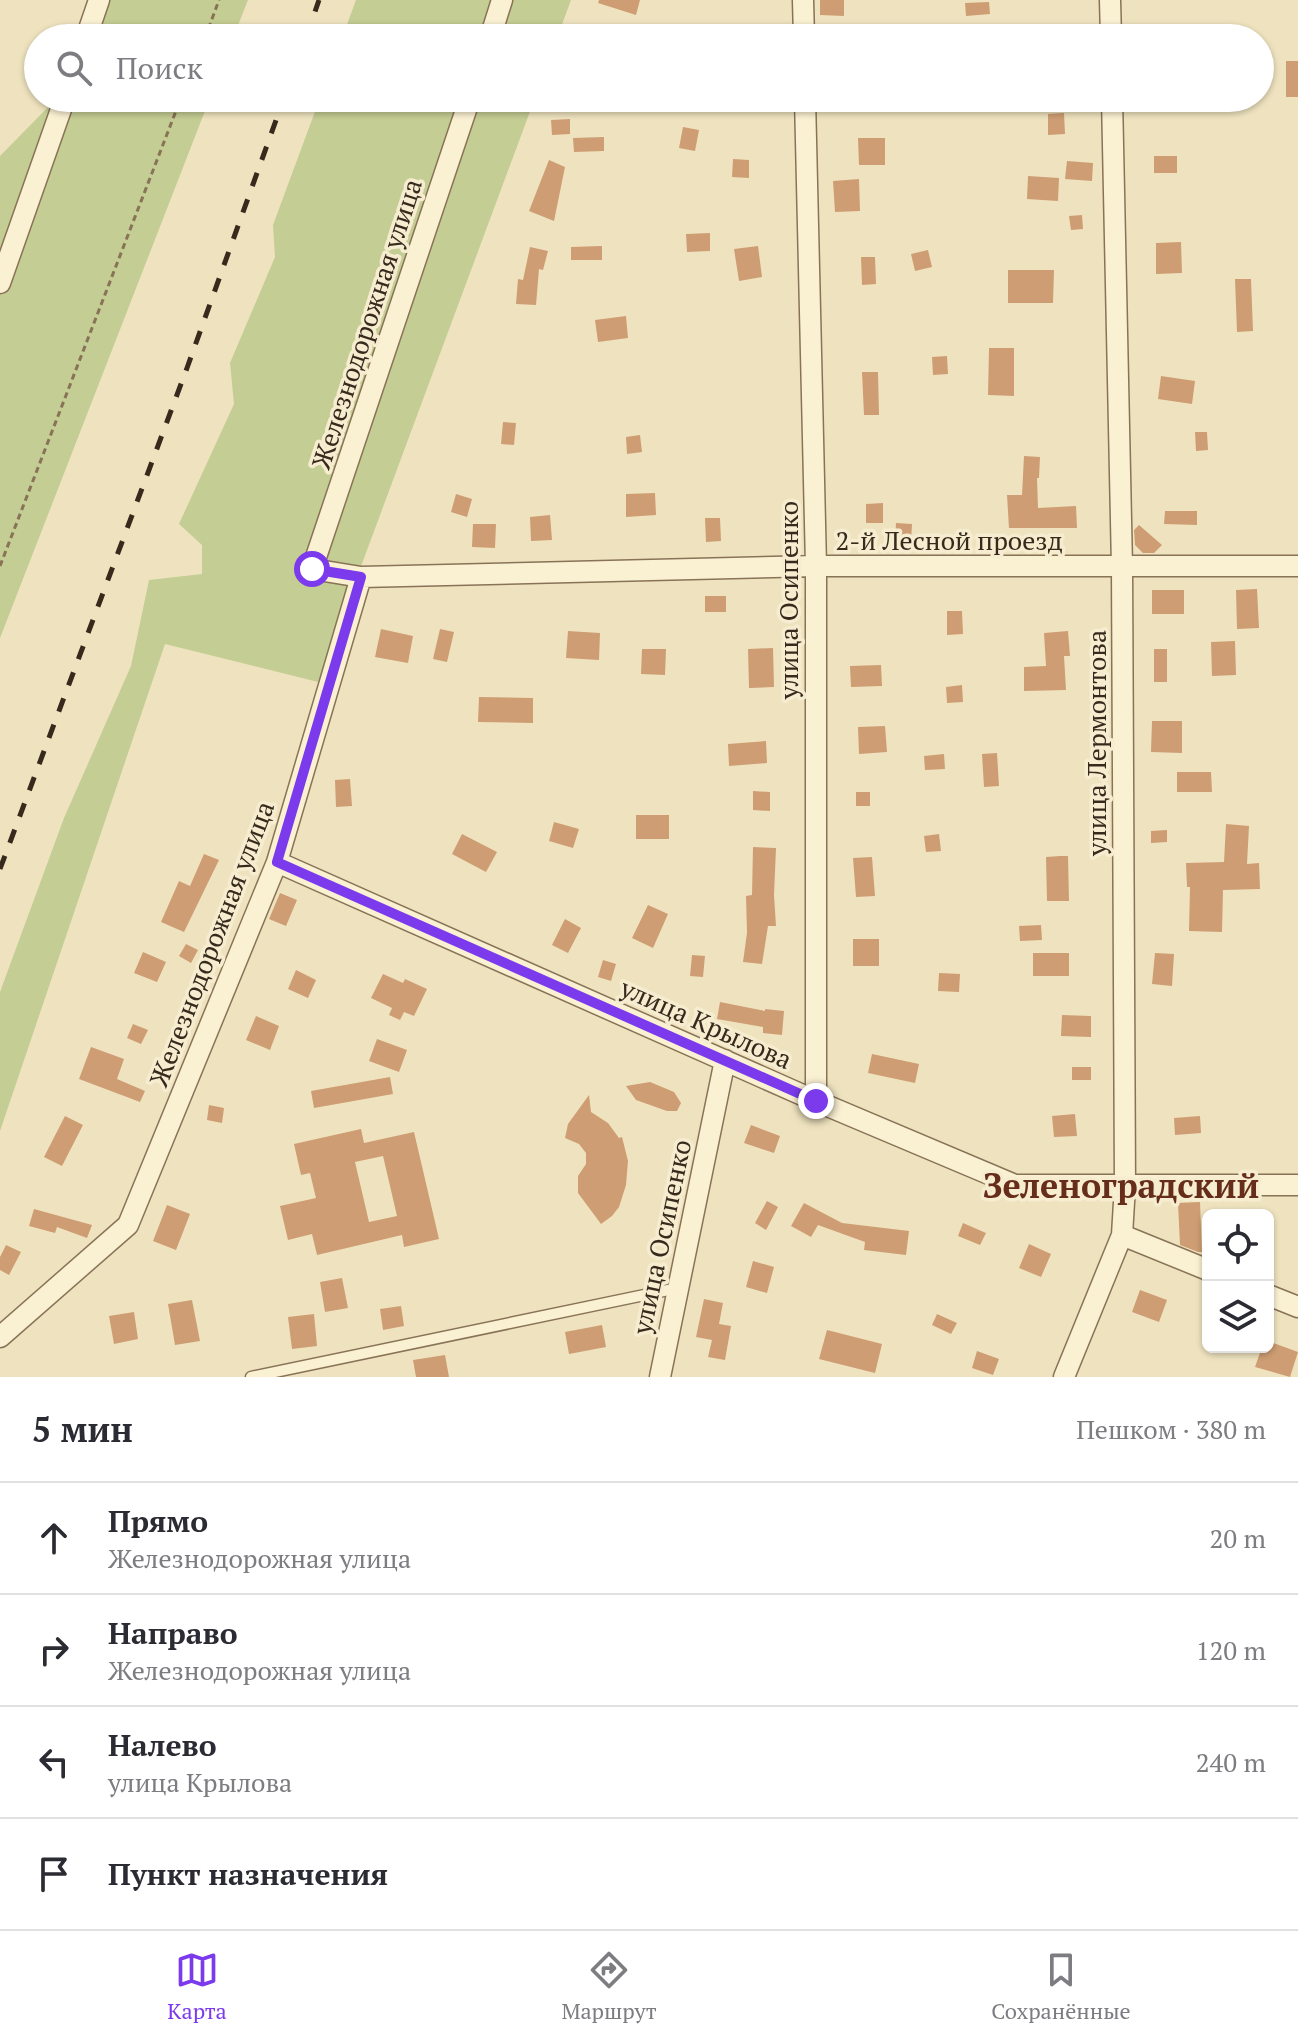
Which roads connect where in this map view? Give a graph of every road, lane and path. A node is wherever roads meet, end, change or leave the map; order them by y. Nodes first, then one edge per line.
1 (219, 0) edge
2 (502, 0) edge
3 (803, 0) edge
4 (1110, 0) edge
5 (95, 1) edge
6 (89, 24) edge
7 (210, 24) edge
8 (494, 24) edge
9 (804, 24) edge
10 (1111, 24) edge
11 (60, 112) edge
12 (176, 112) edge
13 (465, 112) edge
14 (805, 112) edge
15 (1112, 112) edge
16 (0, 283) edge
17 (0, 566) edge
18 (816, 566) junction
19 (1298, 566) edge
20 (1122, 567) junction
21 (361, 577) junction
22 (277, 862) junction
23 (725, 1060) junction
24 (816, 1101) junction
25 (1298, 1185) edge
26 (1125, 1186) junction
27 (1122, 1235) junction
28 (1202, 1268) edge
29 (678, 1288) junction
30 (1274, 1297) edge
31 (1298, 1307) edge
32 (0, 1337) edge
33 (251, 1377) edge
34 (660, 1377) edge
35 (1064, 1377) edge

1 - 7 path
2 - 8 street
3 - 9 street
4 - 10 street
5 - 6 street
11 - 16 street
12 - 17 path
13 - 21 street, Железнодорожная улица
14 - 18 street, улица Осипенко
15 - 20 street, улица Лермонтова
18 - 20 street, 2-й Лесной проезд
18 - 21 street, 2-й Лесной проезд
18 - 24 street, улица Осипенко
19 - 20 street, 2-й Лесной проезд
20 - 26 street, улица Лермонтова
21 - 22 street, Железнодорожная улица
22 - 23 street, улица Крылова
22 - 32 street, Железнодорожная улица
23 - 24 street, улица Крылова
23 - 29 street, улица Осипенко
24 - 26 street, улица Крылова
25 - 26 street, улица Крылова
26 - 27 street, улица Лермонтова
27 - 28 street
27 - 35 street, улица Лермонтова
29 - 33 lane
29 - 34 street, улица Осипенко
30 - 31 street

